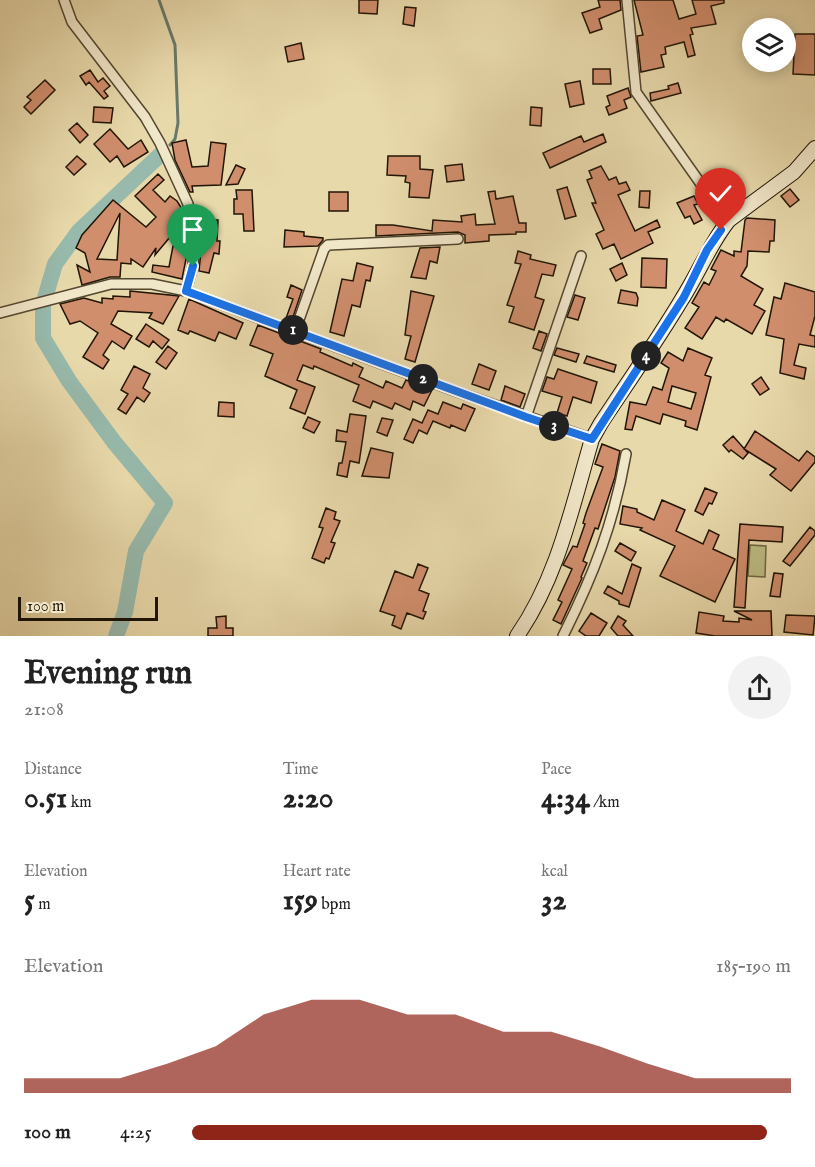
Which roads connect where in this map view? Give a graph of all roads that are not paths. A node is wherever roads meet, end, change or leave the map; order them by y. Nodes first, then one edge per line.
1 (64, 0) edge
2 (627, 0) edge
3 (815, 147) edge
4 (729, 220) junction
5 (458, 239) dead end
6 (581, 256) dead end
7 (186, 291) junction
8 (0, 313) edge
9 (295, 331) junction
10 (526, 417) junction
11 (592, 439) junction
12 (626, 454) dead end
13 (518, 636) edge
14 (563, 636) edge

1 - 7 street
2 - 4 street
3 - 4 main road
4 - 11 main road
5 - 9 street
6 - 10 street
7 - 8 street
7 - 9 street
9 - 10 street
10 - 11 street
11 - 13 main road
12 - 14 street

